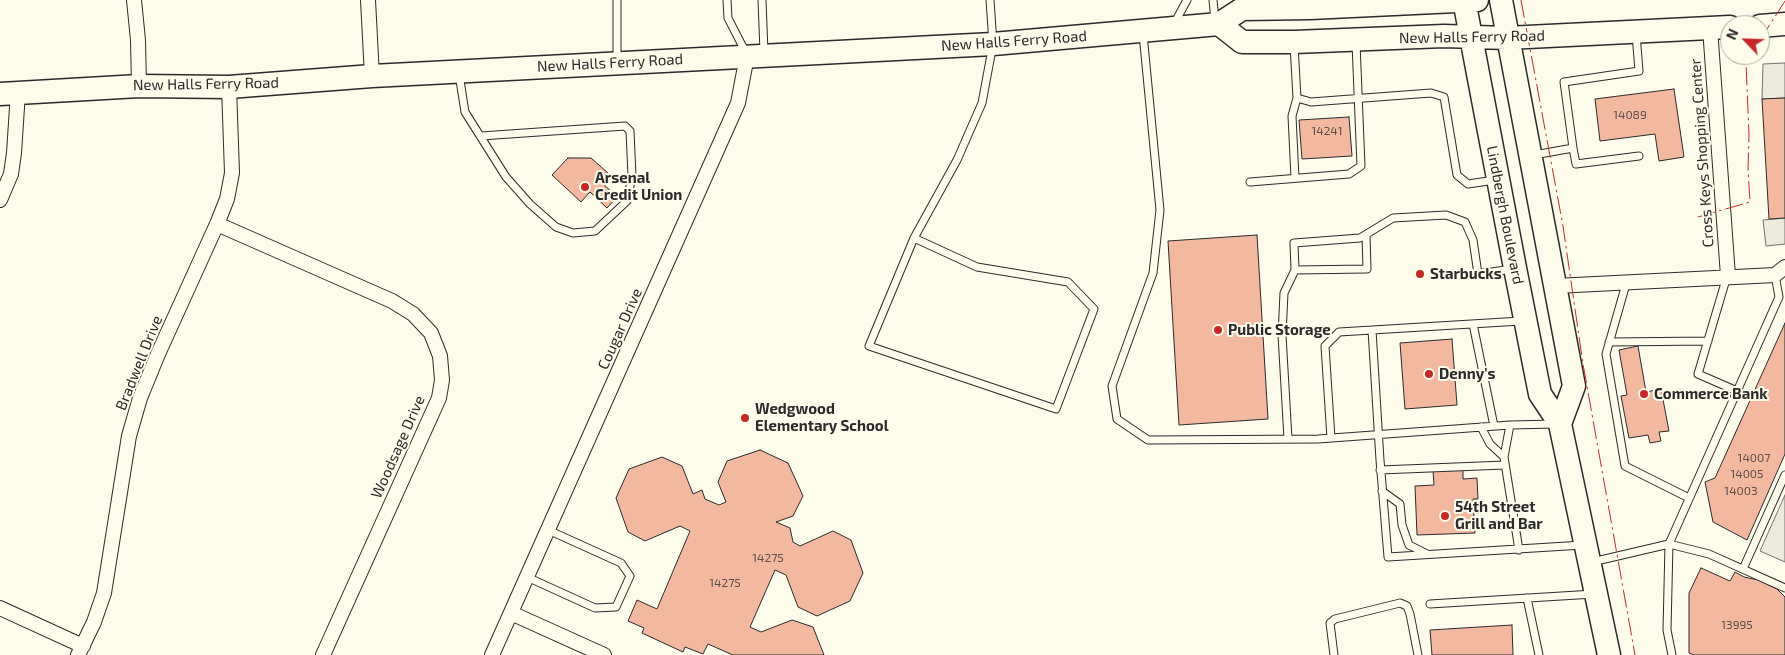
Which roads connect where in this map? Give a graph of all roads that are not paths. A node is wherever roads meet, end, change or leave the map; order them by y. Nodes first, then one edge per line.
1 (134, 0) edge
2 (368, 0) edge
3 (617, 0) edge
4 (727, 0) edge
5 (762, 0) edge
6 (990, 0) edge
7 (1187, 0) edge
8 (1213, 0) edge
9 (1469, 0) edge
10 (1501, 0) edge
11 (1404, 2) edge
12 (1310, 4) edge
13 (1217, 24) junction
14 (1785, 24) edge
15 (1770, 25) edge
16 (1720, 27) edge
17 (1172, 29) junction
18 (1143, 31) junction
19 (1636, 31) junction
20 (1472, 37) junction
21 (1507, 38) junction
22 (1356, 39) junction
23 (1294, 42) junction
24 (993, 44) junction
25 (756, 56) junction
26 (616, 63) junction
27 (1721, 65) edge
28 (459, 71) junction
29 (372, 76) junction
30 (139, 86) junction
31 (229, 87) junction
32 (9, 93) edge
33 (1297, 98) junction
34 (1358, 99) junction
35 (480, 136) junction
36 (1574, 148) junction
37 (1530, 156) junction
38 (1640, 156) dead end
39 (1295, 178) junction
40 (1498, 180) junction
41 (1250, 182) dead end
42 (0, 200) edge
43 (217, 224) junction
44 (1366, 235) junction
45 (914, 238) junction
46 (1514, 268) junction
47 (1296, 270) junction
48 (1780, 271) edge
49 (1728, 276) junction
50 (1626, 284) junction
51 (1555, 286) junction
52 (1525, 321) junction
53 (1473, 324) junction
54 (1372, 330) junction
55 (1708, 341) junction
56 (1609, 342) junction
57 (1737, 391) junction
58 (1560, 424) junction
59 (1510, 425) junction
60 (1494, 426) junction
61 (1482, 427) junction
62 (1379, 434) junction
63 (1331, 438) junction
64 (1288, 439) junction
65 (1504, 457) junction
66 (1505, 465) junction
67 (1380, 470) junction
68 (1785, 475) edge
69 (1382, 491) junction
70 (1690, 498) junction
71 (548, 530) junction
72 (1669, 544) junction
73 (1519, 550) junction
74 (1588, 554) junction
75 (1429, 555) junction
76 (1743, 569) junction
77 (527, 577) junction
78 (1785, 588) edge
79 (1597, 594) junction
80 (1527, 598) junction
81 (1430, 604) dead end
82 (0, 608) edge
83 (511, 613) junction
84 (81, 651) edge
85 (323, 655) edge
86 (492, 655) edge
87 (604, 655) edge
88 (1334, 655) edge
89 (1418, 655) edge
90 (1539, 655) edge
91 (1608, 655) edge
92 (1672, 655) edge

1 - 30 street
2 - 29 street
3 - 26 lane
4 - 25 lane
5 - 25 lane
6 - 24 lane
7 - 17 lane
8 - 13 lane
9 - 11 main road, New Halls Ferry Road
9 - 20 main road, Lindbergh Boulevard
10 - 21 main road
11 - 12 main road, New Halls Ferry Road
12 - 13 main road, New Halls Ferry Road
13 - 17 main road, New Halls Ferry Road
13 - 23 main road, New Halls Ferry Road
14 - 15 main road
16 - 19 main road, New Halls Ferry Road
17 - 18 main road, New Halls Ferry Road
18 - 24 main road, New Halls Ferry Road
18 - 64 lane
19 - 21 main road, New Halls Ferry Road
19 - 36 lane
20 - 21 main road, New Halls Ferry Road
20 - 22 main road, New Halls Ferry Road
20 - 40 main road, Lindbergh Boulevard
21 - 37 main road
22 - 23 main road, New Halls Ferry Road
22 - 34 lane
23 - 33 lane
24 - 25 main road, New Halls Ferry Road
24 - 45 lane
25 - 26 main road, New Halls Ferry Road
25 - 71 street, Cougar Drive
26 - 28 main road, New Halls Ferry Road
27 - 49 street, Cross Keys Shopping Center
28 - 29 main road, New Halls Ferry Road
28 - 35 lane
29 - 31 main road, New Halls Ferry Road
30 - 31 main road, New Halls Ferry Road
30 - 32 main road, New Halls Ferry Road
31 - 43 street, Bradwell Drive
32 - 42 street
33 - 34 lane
33 - 39 lane
34 - 39 lane
34 - 40 lane
35 - 35 lane
36 - 37 lane
36 - 38 lane
37 - 51 main road
39 - 41 lane
40 - 46 main road, Lindbergh Boulevard
43 - 84 street, Bradwell Drive
43 - 85 street, Woodsage Drive
44 - 46 lane
44 - 47 lane
44 - 47 lane
45 - 45 lane
46 - 52 main road, Lindbergh Boulevard
47 - 64 lane
48 - 49 street
48 - 57 lane
49 - 50 street
49 - 55 lane
50 - 51 street
50 - 56 lane
51 - 58 main road
52 - 53 lane
52 - 58 main road, Lindbergh Boulevard
53 - 54 lane
53 - 60 lane
54 - 62 lane
54 - 63 lane
55 - 56 lane
55 - 57 lane
56 - 70 lane
57 - 70 lane
58 - 59 lane
58 - 74 main road, Lindbergh Boulevard
59 - 60 lane
59 - 65 lane
60 - 61 lane
61 - 62 lane
61 - 65 lane
62 - 63 lane
62 - 67 lane
63 - 64 lane
65 - 66 lane
66 - 67 lane
66 - 73 lane
67 - 69 lane
68 - 76 lane
69 - 75 lane
69 - 75 lane
70 - 72 lane
71 - 77 street, Cougar Drive
71 - 77 lane
72 - 74 lane
72 - 76 lane
72 - 92 lane
73 - 74 lane
73 - 75 lane
74 - 79 main road, Lindbergh Boulevard
76 - 78 lane
77 - 83 street, Cougar Drive
79 - 80 lane
79 - 91 main road, Lindbergh Boulevard
80 - 81 lane
80 - 90 lane
82 - 84 street
83 - 86 street, Cougar Drive
83 - 87 street
88 - 89 lane

